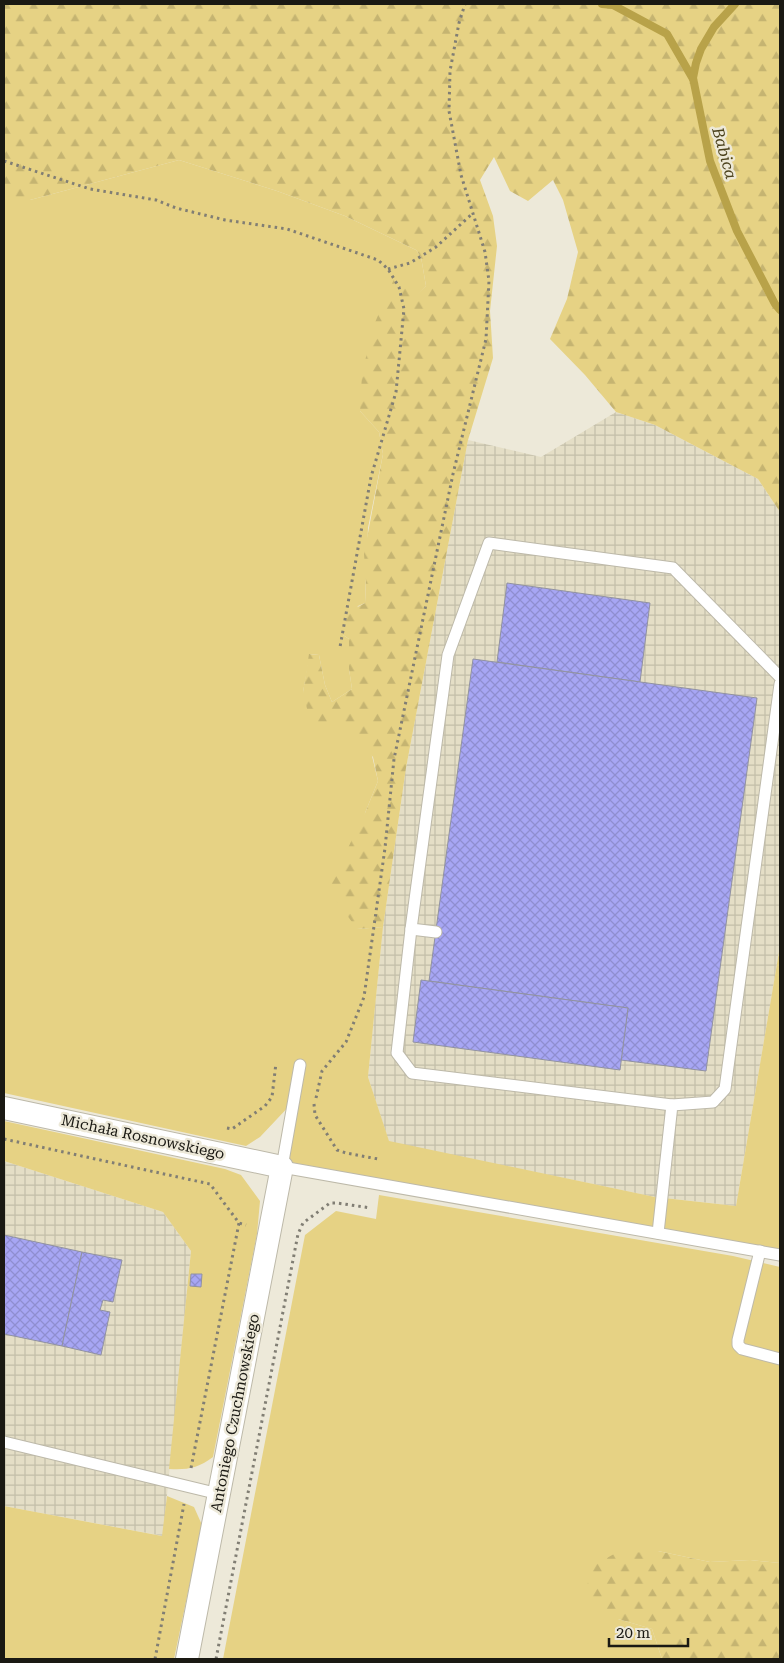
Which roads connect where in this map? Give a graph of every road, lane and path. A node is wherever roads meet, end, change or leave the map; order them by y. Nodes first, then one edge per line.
1 (465, 4) edge
2 (4, 161) edge
3 (472, 214) junction
4 (388, 269) junction
5 (340, 647) dead end
6 (780, 676) edge
7 (780, 684) edge
8 (411, 929) junction
9 (436, 932) dead end
10 (276, 1063) dead end
11 (300, 1065) dead end
12 (672, 1105) junction
13 (4, 1108) edge
14 (222, 1128) dead end
15 (4, 1139) edge
16 (378, 1159) dead end
17 (282, 1167) junction
18 (371, 1208) dead end
19 (658, 1233) junction
20 (760, 1251) junction
21 (780, 1254) edge
22 (780, 1359) edge
23 (4, 1442) edge
24 (188, 1486) junction
25 (219, 1494) junction
26 (155, 1659) edge
27 (187, 1659) edge
28 (216, 1659) edge

1 - 3 path
2 - 4 path
3 - 4 path
3 - 16 path
4 - 5 path
6 - 8 lane
7 - 12 lane
8 - 9 lane
8 - 12 lane
10 - 14 path
11 - 17 lane
12 - 19 lane
13 - 17 street, Michała Rosnowskiego
15 - 24 path
17 - 19 lane
17 - 25 street, Antoniego Czuchnowskiego
18 - 28 path
19 - 20 lane
20 - 21 lane
20 - 22 lane
23 - 24 lane
24 - 25 lane
24 - 26 path
25 - 27 street, Antoniego Czuchnowskiego

